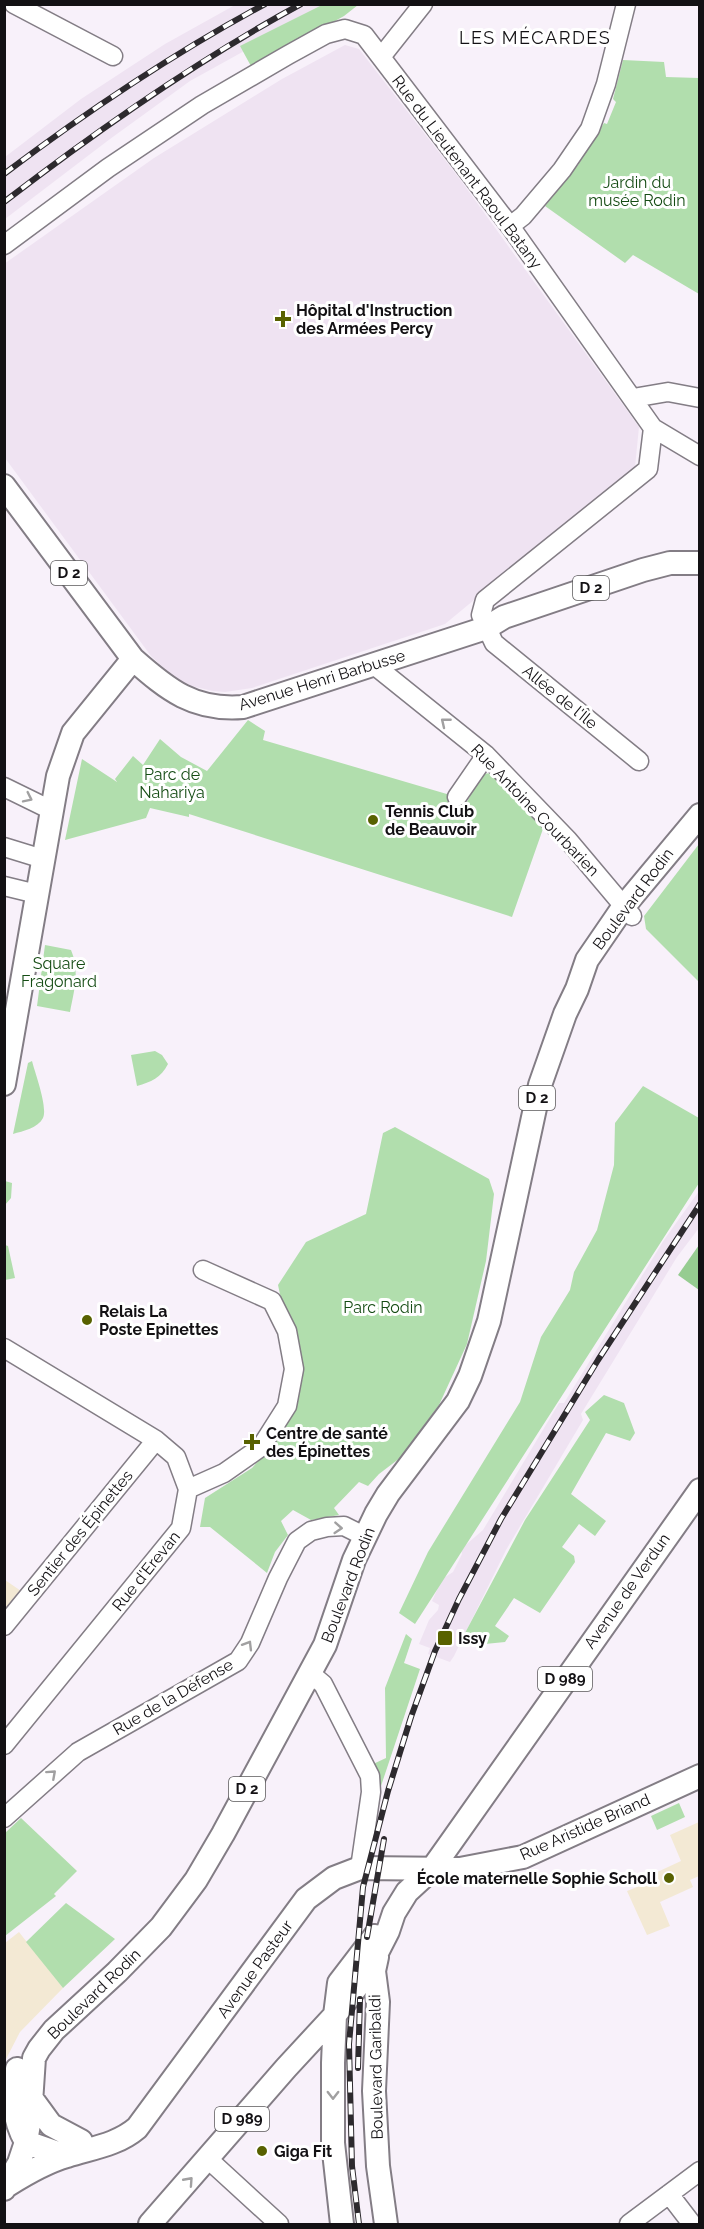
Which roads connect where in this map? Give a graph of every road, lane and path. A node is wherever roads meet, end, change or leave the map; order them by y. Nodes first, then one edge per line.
1 (14, 4) edge
2 (423, 4) edge
3 (626, 4) edge
4 (113, 56) dead end
5 (381, 57) junction
6 (510, 226) junction
7 (4, 245) edge
8 (633, 398) junction
9 (699, 398) edge
10 (653, 428) junction
11 (699, 456) edge
12 (4, 486) edge
13 (699, 563) edge
14 (699, 572) edge
15 (486, 628) junction
16 (133, 659) junction
17 (374, 665) junction
18 (486, 755) junction
19 (639, 761) dead end
20 (4, 787) edge
21 (457, 797) dead end
22 (51, 810) junction
23 (699, 815) edge
24 (699, 827) edge
25 (4, 847) edge
26 (43, 859) junction
27 (4, 886) edge
28 (37, 894) junction
29 (628, 911) junction
30 (4, 1084) edge
31 (203, 1270) dead end
32 (4, 1348) edge
33 (156, 1440) junction
34 (188, 1490) junction
35 (697, 1497) edge
36 (364, 1536) junction
37 (4, 1626) edge
38 (311, 1674) junction
39 (4, 1745) edge
40 (699, 1776) edge
41 (4, 1818) edge
42 (360, 1868) junction
43 (398, 1869) junction
44 (432, 1869) junction
45 (384, 1915) junction
46 (380, 1946) junction
47 (335, 2015) junction
48 (333, 2063) junction
49 (25, 2064) junction
50 (286, 2068) junction
51 (32, 2099) junction
52 (4, 2103) edge
53 (26, 2142) junction
54 (74, 2148) junction
55 (4, 2151) edge
56 (208, 2159) junction
57 (699, 2171) edge
58 (6, 2187) edge
59 (669, 2194) junction
60 (150, 2224) edge
61 (279, 2224) edge
62 (342, 2224) edge
63 (386, 2224) edge
64 (629, 2224) edge
65 (692, 2224) edge

1 - 4 street
2 - 5 street
3 - 6 street
5 - 6 street, Rue du Lieutenant Raoul Batany
5 - 7 street, Rue du Lieutenant Raoul Batany
6 - 8 street, Rue du Lieutenant Raoul Batany
8 - 9 street
8 - 10 street, Rue du Lieutenant Raoul Batany
10 - 11 street
10 - 15 street
12 - 16 main road, Avenue Henri Barbusse / D 2
13 - 15 main road, Avenue Henri Barbusse / D 2
14 - 15 main road, Avenue Henri Barbusse / D 2
15 - 17 main road, Avenue Henri Barbusse / D 2
15 - 19 street, Allée de l'Île
16 - 17 main road, Avenue Henri Barbusse / D 2
16 - 22 main road
18 -> 17 street, Rue Antoine Courbarien
18 - 21 street
18 - 29 street, Rue Antoine Courbarien
20 -> 22 street
22 - 26 main road
23 - 29 main road, Boulevard Rodin / D 2
24 - 29 main road, Boulevard Rodin / D 2
25 - 26 street
26 - 28 main road
27 - 28 street
28 - 30 main road
29 - 36 main road, Boulevard Rodin / D 2
31 - 34 street
32 - 33 street
33 - 34 street
33 - 37 street, Sentier des Épinettes
34 - 39 street, Rue d'Erevan
35 - 44 main road, Avenue de Verdun / D 989
36 - 38 main road, Boulevard Rodin / D 2
41 -> 36 street, Rue de la Défense
38 - 42 street
38 - 49 main road, Boulevard Rodin / D 2
40 - 44 main road, Rue Aristide Briand
42 - 43 main road, Avenue Pasteur
42 - 54 main road, Avenue Pasteur
43 - 44 main road, Avenue Pasteur
43 - 45 main road
44 - 45 main road, D 989
44 - 46 main road, D 989
45 - 47 main road, D 989
46 - 47 main road, D 989
46 - 63 main road, Boulevard Garibaldi
47 - 48 main road
47 - 50 main road, D 989
48 - 50 main road
48 -> 62 main road
49 - 51 main road
49 - 52 main road, D 2
49 - 53 main road
50 - 56 main road, D 989
51 - 53 main road
51 - 54 main road
53 - 54 main road
53 - 55 main road
53 - 58 main road
54 - 58 main road
60 -> 56 main road, D 989
56 - 61 street
57 - 59 street
59 - 64 street
59 - 65 street

